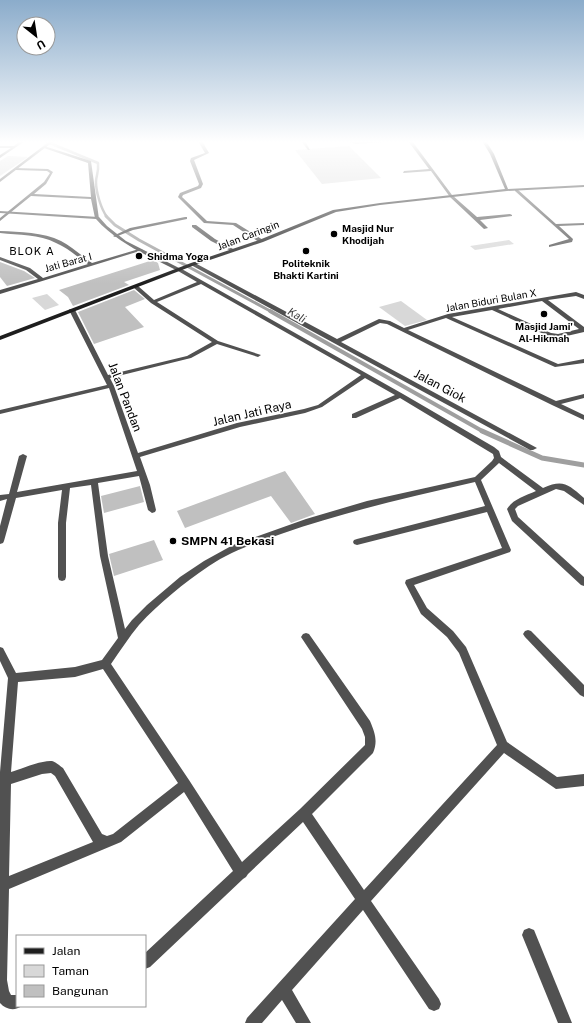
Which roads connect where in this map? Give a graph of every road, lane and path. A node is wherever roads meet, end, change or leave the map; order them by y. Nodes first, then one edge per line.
1 (37, 189) edge
2 (45, 189) edge
3 (92, 189) edge
4 (195, 189) edge
5 (446, 189) edge
6 (537, 189) edge
7 (507, 190) joint
8 (516, 190) junction
9 (29, 195) junction
10 (46, 196) junction
11 (451, 196) junction
12 (93, 198) junction
13 (0, 212) edge
14 (9, 212) junction
15 (510, 215) dead end
16 (97, 218) junction
17 (185, 218) dead end
18 (475, 218) junction
19 (0, 220) edge
20 (584, 224) edge
21 (556, 225) junction
22 (194, 226) dead end
23 (486, 228) dead end
24 (0, 232) edge
25 (115, 236) junction
26 (261, 241) junction
27 (552, 246) dead end
28 (141, 250) junction
29 (233, 250) junction
30 (0, 258) edge
31 (92, 265) junction
32 (192, 265) junction
33 (181, 269) junction
34 (42, 278) junction
35 (202, 282) junction
36 (136, 287) junction
37 (0, 292) edge
38 (582, 295) edge
39 (544, 300) junction
40 (153, 302) junction
41 (494, 309) junction
42 (72, 310) junction
43 (448, 316) junction
44 (405, 329) junction
45 (584, 330) edge
46 (0, 338) edge
47 (216, 342) junction
48 (336, 342) junction
49 (258, 355) dead end
50 (584, 361) edge
51 (365, 375) junction
52 (107, 377) junction
53 (111, 386) junction
54 (401, 395) junction
55 (584, 396) edge
56 (554, 404) junction
57 (0, 412) edge
58 (354, 416) dead end
59 (584, 418) edge
60 (533, 448) dead end
61 (23, 456) dead end
62 (136, 456) junction
63 (498, 458) junction
64 (142, 473) junction
65 (477, 479) junction
66 (94, 482) junction
67 (66, 487) junction
68 (542, 492) junction
69 (13, 496) junction
70 (0, 498) edge
71 (584, 502) edge
72 (490, 508) junction
73 (152, 510) dead end
74 (0, 542) edge
75 (356, 542) dead end
76 (62, 577) dead end
77 (584, 582) edge
78 (528, 634) dead end
79 (306, 637) dead end
80 (123, 639) junction
81 (0, 651) edge
82 (105, 664) junction
83 (14, 678) junction
84 (584, 692) edge
85 (503, 746) junction
86 (5, 780) junction
87 (584, 780) edge
88 (185, 784) junction
89 (304, 813) junction
90 (107, 842) junction
91 (242, 873) junction
92 (3, 885) junction
93 (363, 901) junction
94 (529, 935) dead end
95 (146, 961) edge
96 (284, 990) junction
97 (16, 1002) edge
98 (434, 1004) dead end
99 (252, 1023) edge
100 (304, 1023) edge
101 (565, 1023) edge

1 - 9 street
2 - 10 street
3 - 12 street
4 - 26 street
5 - 11 street
6 - 8 main road, Jalan Caringin
7 - 8 main road, Jalan Caringin
7 - 11 main road, Jalan Caringin
8 - 21 street
9 - 10 street
9 - 14 street
10 - 12 street
11 - 18 street
11 - 26 main road, Jalan Caringin
12 - 16 street
13 - 14 street
14 - 16 street
14 - 19 street
15 - 18 street
16 - 25 street
17 - 25 street
18 - 23 street
20 - 21 street
21 - 27 street
22 - 29 street
24 - 31 street
25 - 28 street
26 - 29 main road, Jalan Caringin
28 - 31 street, Jati Barat I
28 - 33 street
29 - 32 main road, Jalan Caringin
30 - 34 street
31 - 34 street, Jati Barat I
32 - 33 main road, Jalan Caringin
32 - 48 street, Jalan Giok
33 - 35 street
33 - 36 main road, Jalan Caringin
34 - 37 street, Jati Barat I
35 - 40 street
35 - 51 street
36 - 40 street
36 - 42 main road, Jalan Caringin
38 - 39 street, Jalan Biduri Bulan X
39 - 41 street, Jalan Biduri Bulan X
39 - 45 street
40 - 47 street
41 - 43 street, Jalan Biduri Bulan X
41 - 45 street
42 - 46 main road, Jalan Caringin
42 - 52 street, Jalan Pandan
43 - 44 street, Jalan Biduri Bulan X
43 - 50 street
44 - 48 street
44 - 56 street
47 - 49 street
47 - 52 street
48 - 60 street, Jalan Giok
51 - 54 street
51 - 62 street, Jalan Jati Raya
52 - 53 street, Jalan Pandan
53 - 57 street
53 - 62 street, Jalan Pandan
54 - 58 street
54 - 63 street
55 - 56 street
56 - 59 street
61 - 69 street
62 - 64 street, Jalan Pandan
63 - 65 street
63 - 68 street
64 - 66 street
64 - 73 street, Jalan Pandan
65 - 72 street
65 - 80 street
66 - 67 street
66 - 80 street
67 - 69 street
67 - 76 street
68 - 71 street
68 - 77 street
69 - 70 street
69 - 74 street
72 - 75 street
72 - 85 street
78 - 84 street
79 - 89 street
80 - 82 street
81 - 83 street
82 - 83 street
82 - 88 street
83 - 86 street
85 - 87 street
85 - 93 street
86 - 90 street
86 - 92 street
88 - 90 street
88 - 91 street
89 - 91 street
89 - 93 street
90 - 92 street
91 - 95 street
92 - 97 street
93 - 96 street
93 - 98 street
94 - 101 street
96 - 99 street
96 - 100 street

